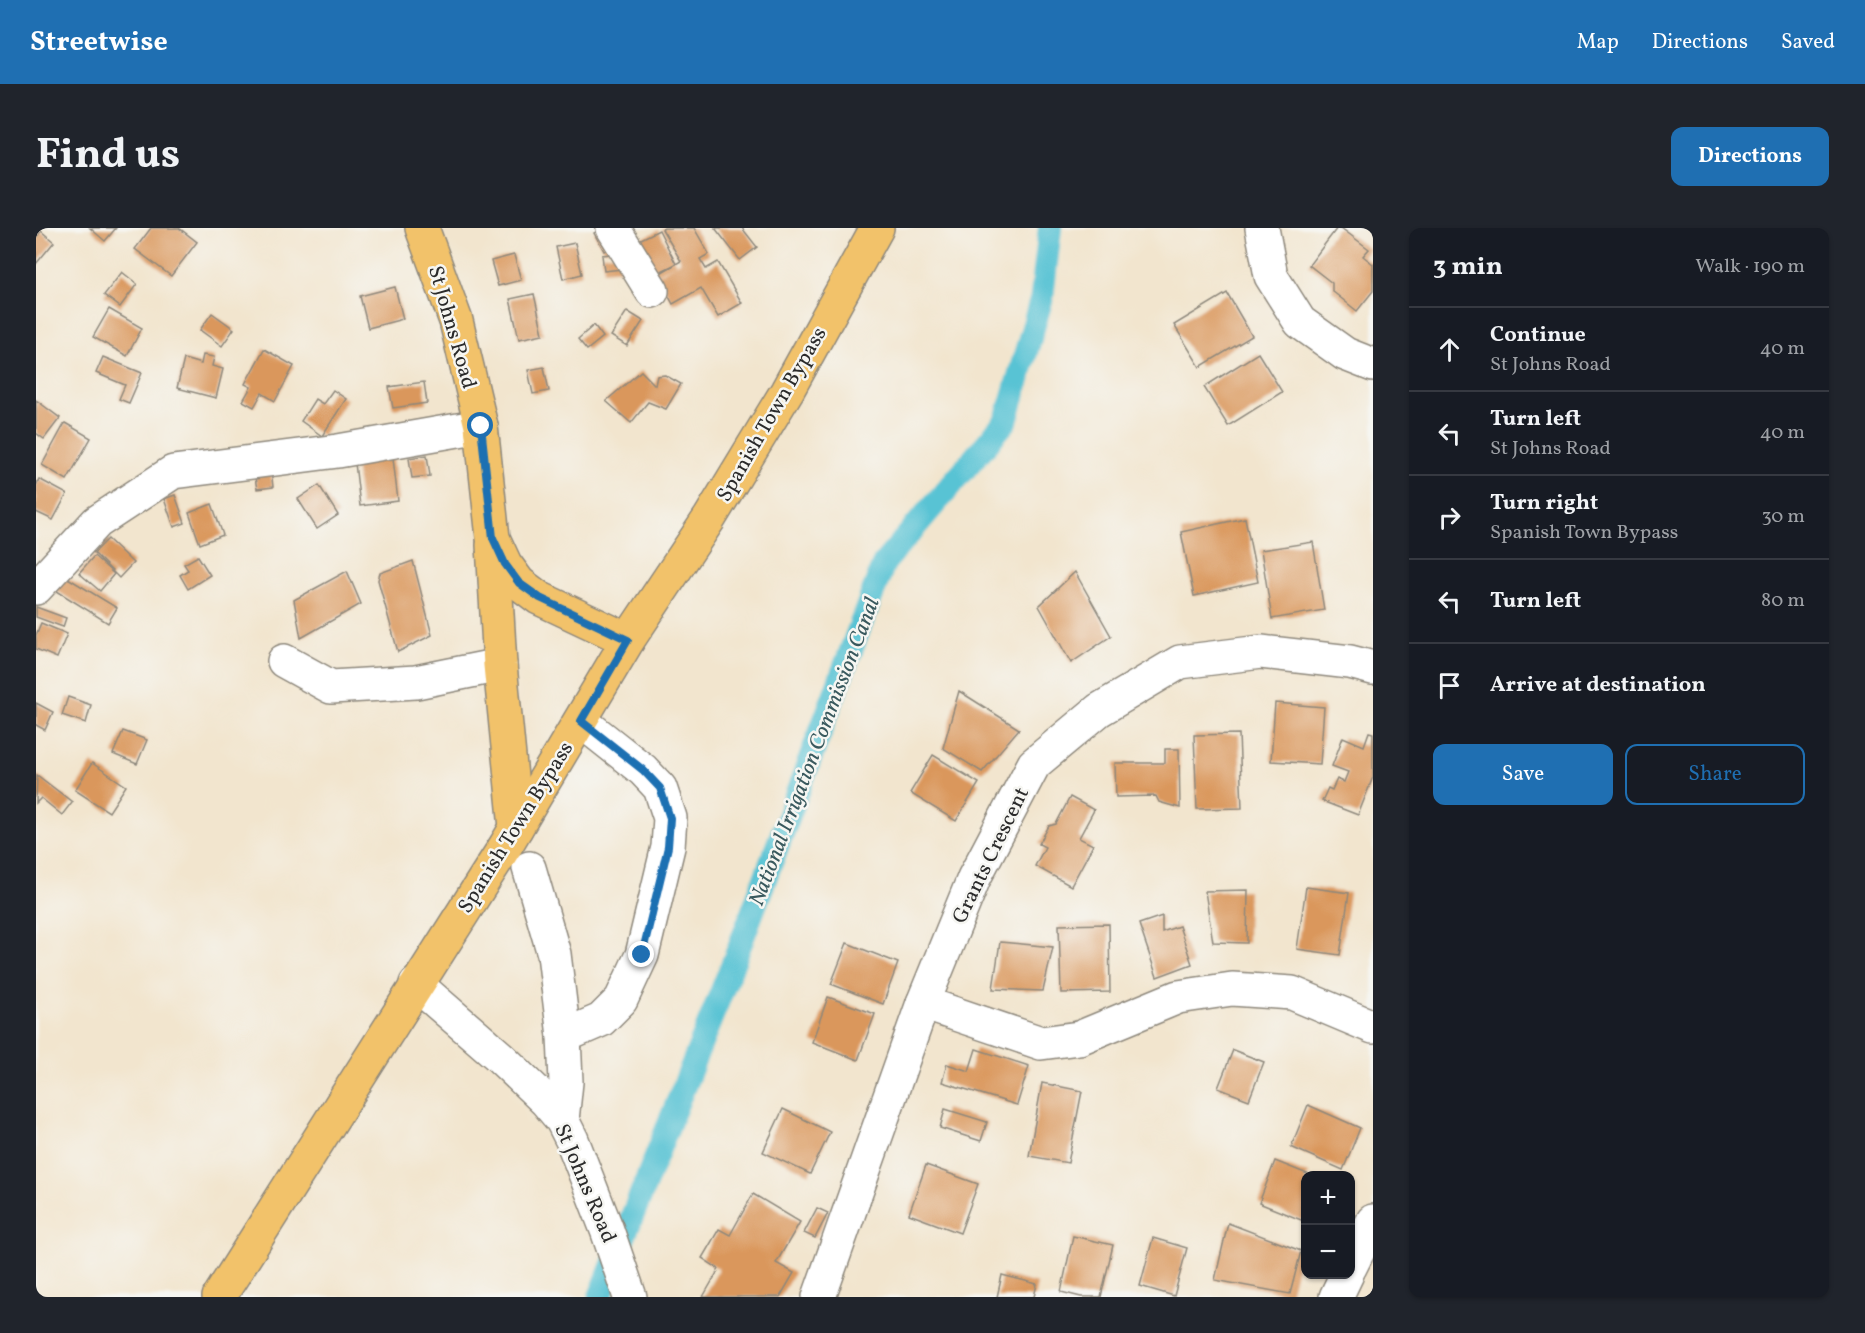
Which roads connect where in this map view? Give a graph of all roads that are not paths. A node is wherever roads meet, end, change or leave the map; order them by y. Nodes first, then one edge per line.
1 (422, 228) edge
2 (613, 228) edge
3 (877, 228) edge
4 (1262, 228) edge
5 (652, 291) dead end
6 (1373, 365) edge
7 (481, 426) junction
8 (493, 538) junction
9 (36, 588) edge
10 (628, 640) junction
11 (284, 661) dead end
12 (500, 665) junction
13 (1373, 668) edge
14 (581, 721) junction
15 (516, 828) junction
16 (530, 868) dead end
17 (416, 984) junction
18 (923, 1003) junction
19 (1373, 1027) edge
20 (564, 1036) junction
21 (562, 1120) junction
22 (1373, 1221) edge
23 (1355, 1257) edge
24 (1345, 1279) edge
25 (627, 1289) edge
26 (219, 1297) edge
27 (819, 1297) edge
28 (1336, 1297) edge

1 - 7 main road, St Johns Road
2 - 5 street
3 - 10 main road, Spanish Town Bypass
4 - 6 street
7 - 8 main road, St Johns Road
7 - 9 street
8 - 10 main road, St Johns Road
8 - 12 main road
10 - 14 main road, Spanish Town Bypass
11 - 12 street
12 - 15 main road
13 - 18 street, Grants Crescent
14 - 15 main road, Spanish Town Bypass
14 - 20 street
15 - 17 main road, Spanish Town Bypass
16 - 20 street
17 - 21 street, St Johns Road
17 - 26 main road, Spanish Town Bypass
18 - 19 street
18 - 27 street, Grants Crescent
20 - 21 street
21 - 25 street, St Johns Road
22 - 23 street
24 - 28 street

